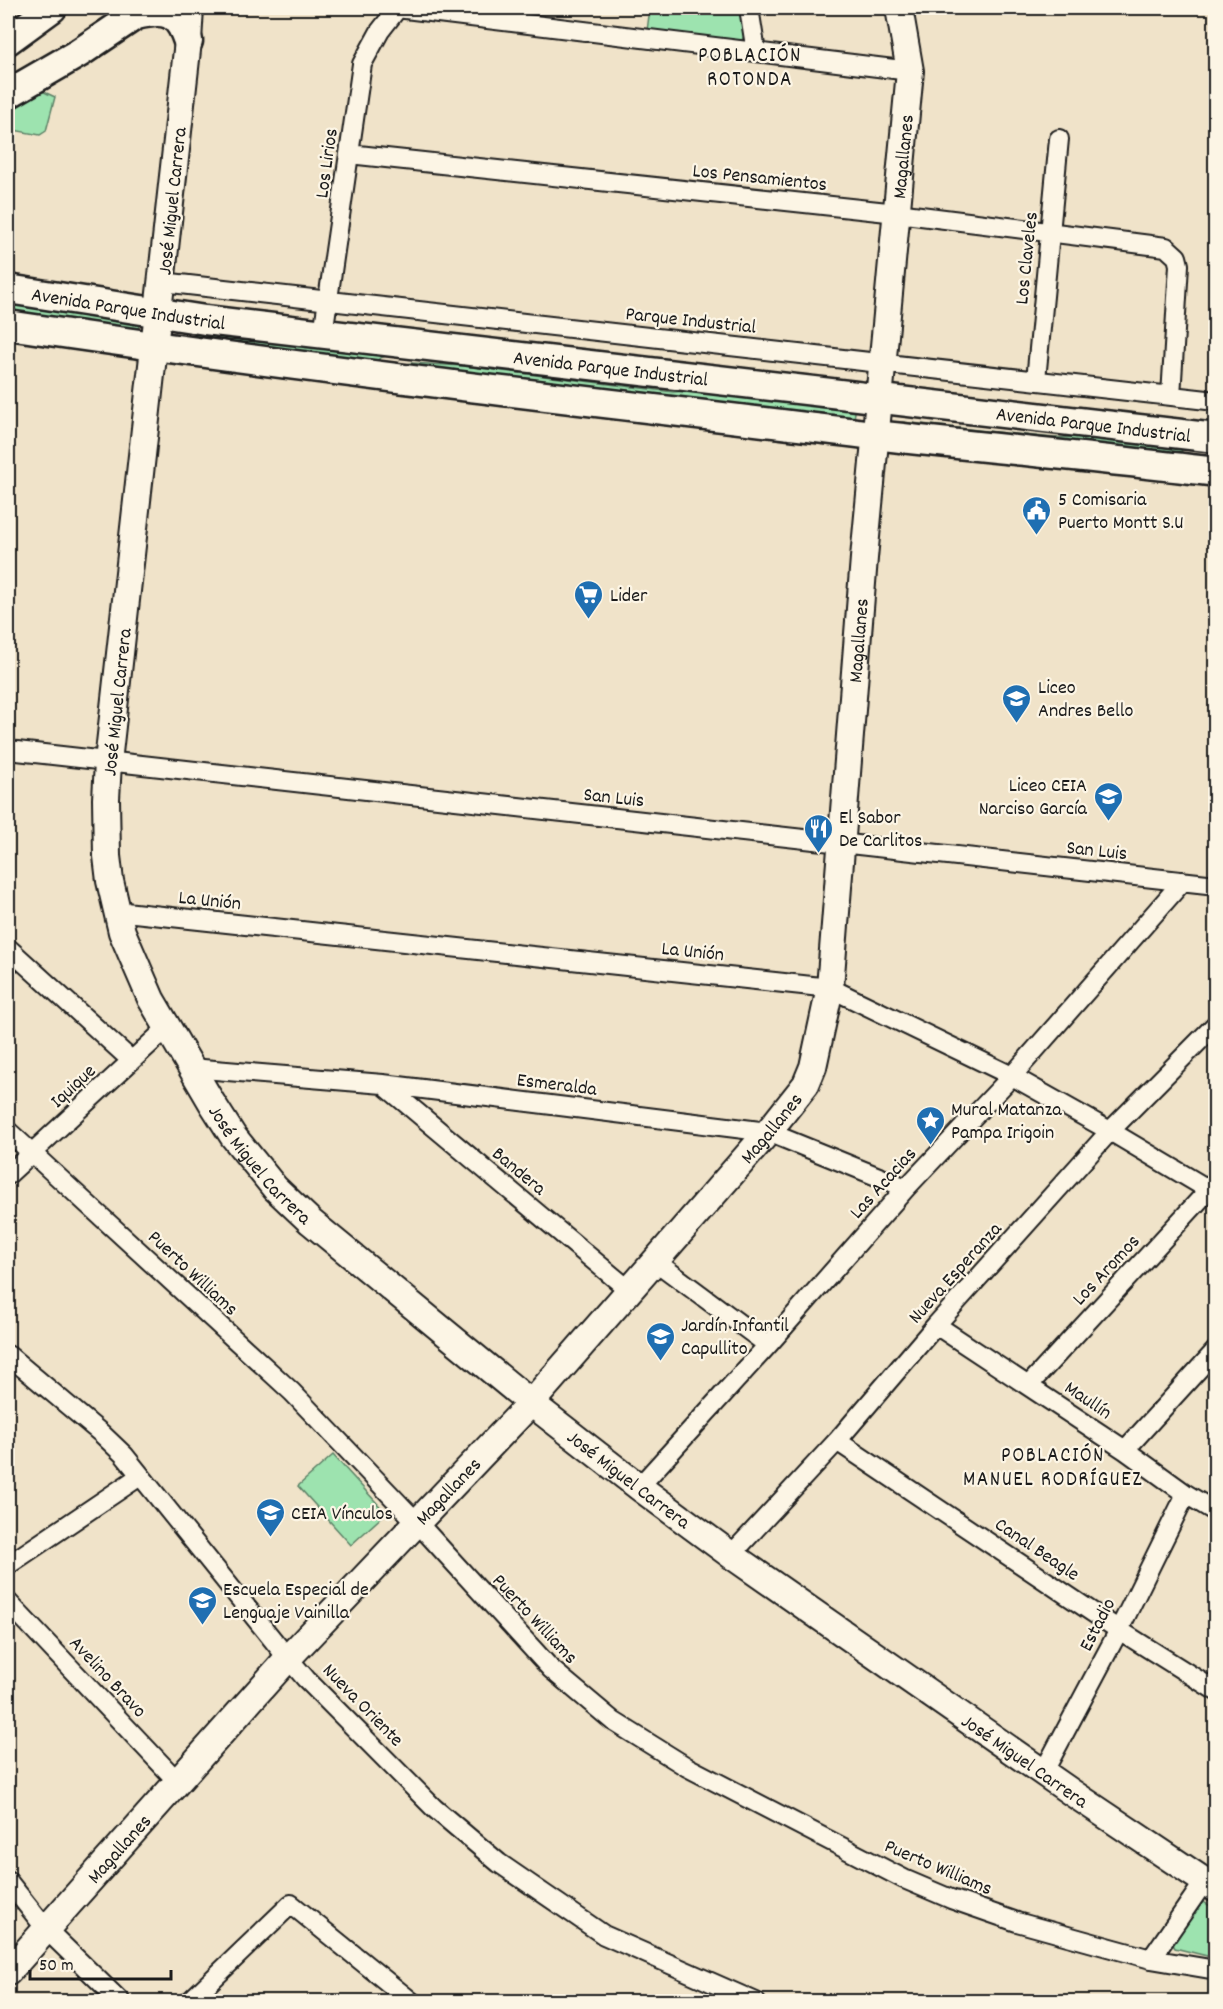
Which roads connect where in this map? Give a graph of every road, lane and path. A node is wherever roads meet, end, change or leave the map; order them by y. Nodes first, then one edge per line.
1 (52, 8) edge
2 (190, 8) edge
3 (398, 8) edge
4 (750, 8) edge
5 (899, 8) edge
6 (141, 11) edge
7 (8, 40) edge
8 (188, 41) junction
9 (756, 52) junction
10 (910, 71) junction
11 (8, 94) edge
12 (1059, 139) dead end
13 (349, 154) junction
14 (897, 213) junction
15 (1050, 232) junction
16 (162, 282) junction
17 (8, 289) edge
18 (327, 301) junction
19 (159, 313) junction
20 (8, 324) edge
21 (323, 334) junction
22 (155, 347) junction
23 (882, 363) junction
24 (1036, 380) junction
25 (1171, 396) junction
26 (879, 400) junction
27 (1215, 400) edge
28 (875, 435) junction
29 (1202, 437) edge
30 (1207, 466) edge
31 (8, 750) edge
32 (108, 762) junction
33 (841, 843) junction
34 (1183, 881) junction
35 (1215, 885) edge
36 (116, 911) junction
37 (8, 948) edge
38 (830, 987) junction
39 (1215, 1024) edge
40 (167, 1028) junction
41 (131, 1060) junction
42 (191, 1068) junction
43 (1012, 1076) junction
44 (383, 1084) junction
45 (8, 1131) edge
46 (1110, 1131) junction
47 (768, 1132) junction
48 (32, 1153) junction
49 (8, 1176) edge
50 (906, 1188) junction
51 (1213, 1188) edge
52 (654, 1261) junction
53 (629, 1290) junction
54 (936, 1325) junction
55 (768, 1345) junction
56 (1215, 1350) edge
57 (8, 1355) edge
58 (1029, 1386) junction
59 (531, 1403) junction
60 (837, 1441) junction
61 (1125, 1450) junction
62 (140, 1476) junction
63 (639, 1487) junction
64 (1186, 1494) junction
65 (1215, 1512) edge
66 (417, 1523) junction
67 (731, 1555) junction
68 (8, 1565) edge
69 (8, 1602) edge
70 (1119, 1630) junction
71 (290, 1658) junction
72 (1215, 1691) edge
73 (1043, 1773) junction
74 (177, 1781) junction
75 (8, 1881) edge
76 (1210, 1886) edge
77 (46, 1929) junction
78 (1150, 1959) junction
79 (1215, 1970) edge
80 (8, 1972) edge
81 (121, 2001) edge
82 (189, 2001) edge
83 (412, 2001) edge
84 (756, 2001) edge

1 - 7 main road
2 - 8 street, José Miguel Carrera
3 - 9 street
3 - 13 street, Los Lirios
4 - 9 street
5 - 10 street, Magallanes
6 - 8 main road
6 - 11 main road
8 - 16 street, José Miguel Carrera
9 - 10 street
10 - 14 street, Magallanes
12 - 15 street, Los Claveles
13 - 14 street, Los Pensamientos
13 - 18 street, Los Lirios
14 - 15 street, Los Pensamientos
14 - 23 street, Magallanes
15 - 24 street, Los Claveles
15 - 25 street, Los Pensamientos
16 - 18 street, Parque Industrial
16 - 19 street, José Miguel Carrera
17 - 19 main road, Avenida Parque Industrial
18 - 21 street, Los Lirios
18 - 23 street, Parque Industrial
19 - 21 main road, Avenida Parque Industrial
19 - 22 street, José Miguel Carrera
20 - 22 main road, Avenida Parque Industrial
21 - 26 main road, Avenida Parque Industrial
22 - 28 main road, Avenida Parque Industrial
22 - 32 street, José Miguel Carrera
23 - 24 street, Parque Industrial
23 - 26 street, Magallanes
24 - 25 street, Parque Industrial
25 - 27 street, Parque Industrial
26 - 28 street, Magallanes
26 - 29 main road, Avenida Parque Industrial
28 - 30 main road, Avenida Parque Industrial
28 - 33 street, Magallanes
29 - 30 main road
31 - 32 street, San Luis
32 - 33 street, San Luis
32 - 36 street, José Miguel Carrera
33 - 34 street, San Luis
33 - 38 street, Magallanes
34 - 35 street, San Luis
34 - 43 street, Las Acacias
36 - 38 street, La Unión
36 - 40 street, José Miguel Carrera
37 - 41 street
38 - 43 street, La Unión
38 - 47 street, Magallanes
39 - 46 street, Nueva Esperanza
40 - 41 street, Iquique
40 - 42 street, José Miguel Carrera
41 - 48 street, Iquique
42 - 44 street, Esmeralda
42 - 59 street, José Miguel Carrera
43 - 46 street, La Unión
43 - 50 street, Las Acacias
44 - 47 street, Esmeralda
44 - 53 street, Bandera
45 - 48 street, Puerto Williams
46 - 51 street, La Unión
46 - 54 street, Nueva Esperanza
47 - 50 street, Esmeralda
47 - 52 street, Magallanes
48 - 49 street, Iquique
48 - 66 street, Puerto Williams
50 - 55 street, Las Acacias
51 - 58 street, Los Aromos
52 - 53 street, Magallanes
52 - 55 street
53 - 59 street, Magallanes
54 - 58 street, Maullín
54 - 60 street, Nueva Esperanza
55 - 63 street, Las Acacias
56 - 61 street
57 - 62 street, Nueva Oriente
58 - 61 street, Maullín
59 - 63 street, José Miguel Carrera
59 - 66 street, Magallanes
60 - 67 street, Nueva Esperanza
60 - 70 street, Canal Beagle
61 - 64 street, Maullín
62 - 68 street
62 - 71 street, Nueva Oriente
63 - 67 street, José Miguel Carrera
64 - 65 street, Maullín
64 - 70 street, Estadio
66 - 71 street, Magallanes
66 - 78 street, Puerto Williams
67 - 73 street, José Miguel Carrera
69 - 74 street, Avelino Bravo
70 - 72 street, Canal Beagle
70 - 73 street, Estadio
71 - 74 street, Magallanes
71 - 84 street, Nueva Oriente
73 - 76 street, José Miguel Carrera
74 - 77 street, Magallanes
75 - 77 street
76 - 78 street
77 - 80 street, Magallanes
77 - 81 street
78 - 79 street, Puerto Williams
82 - 83 street

